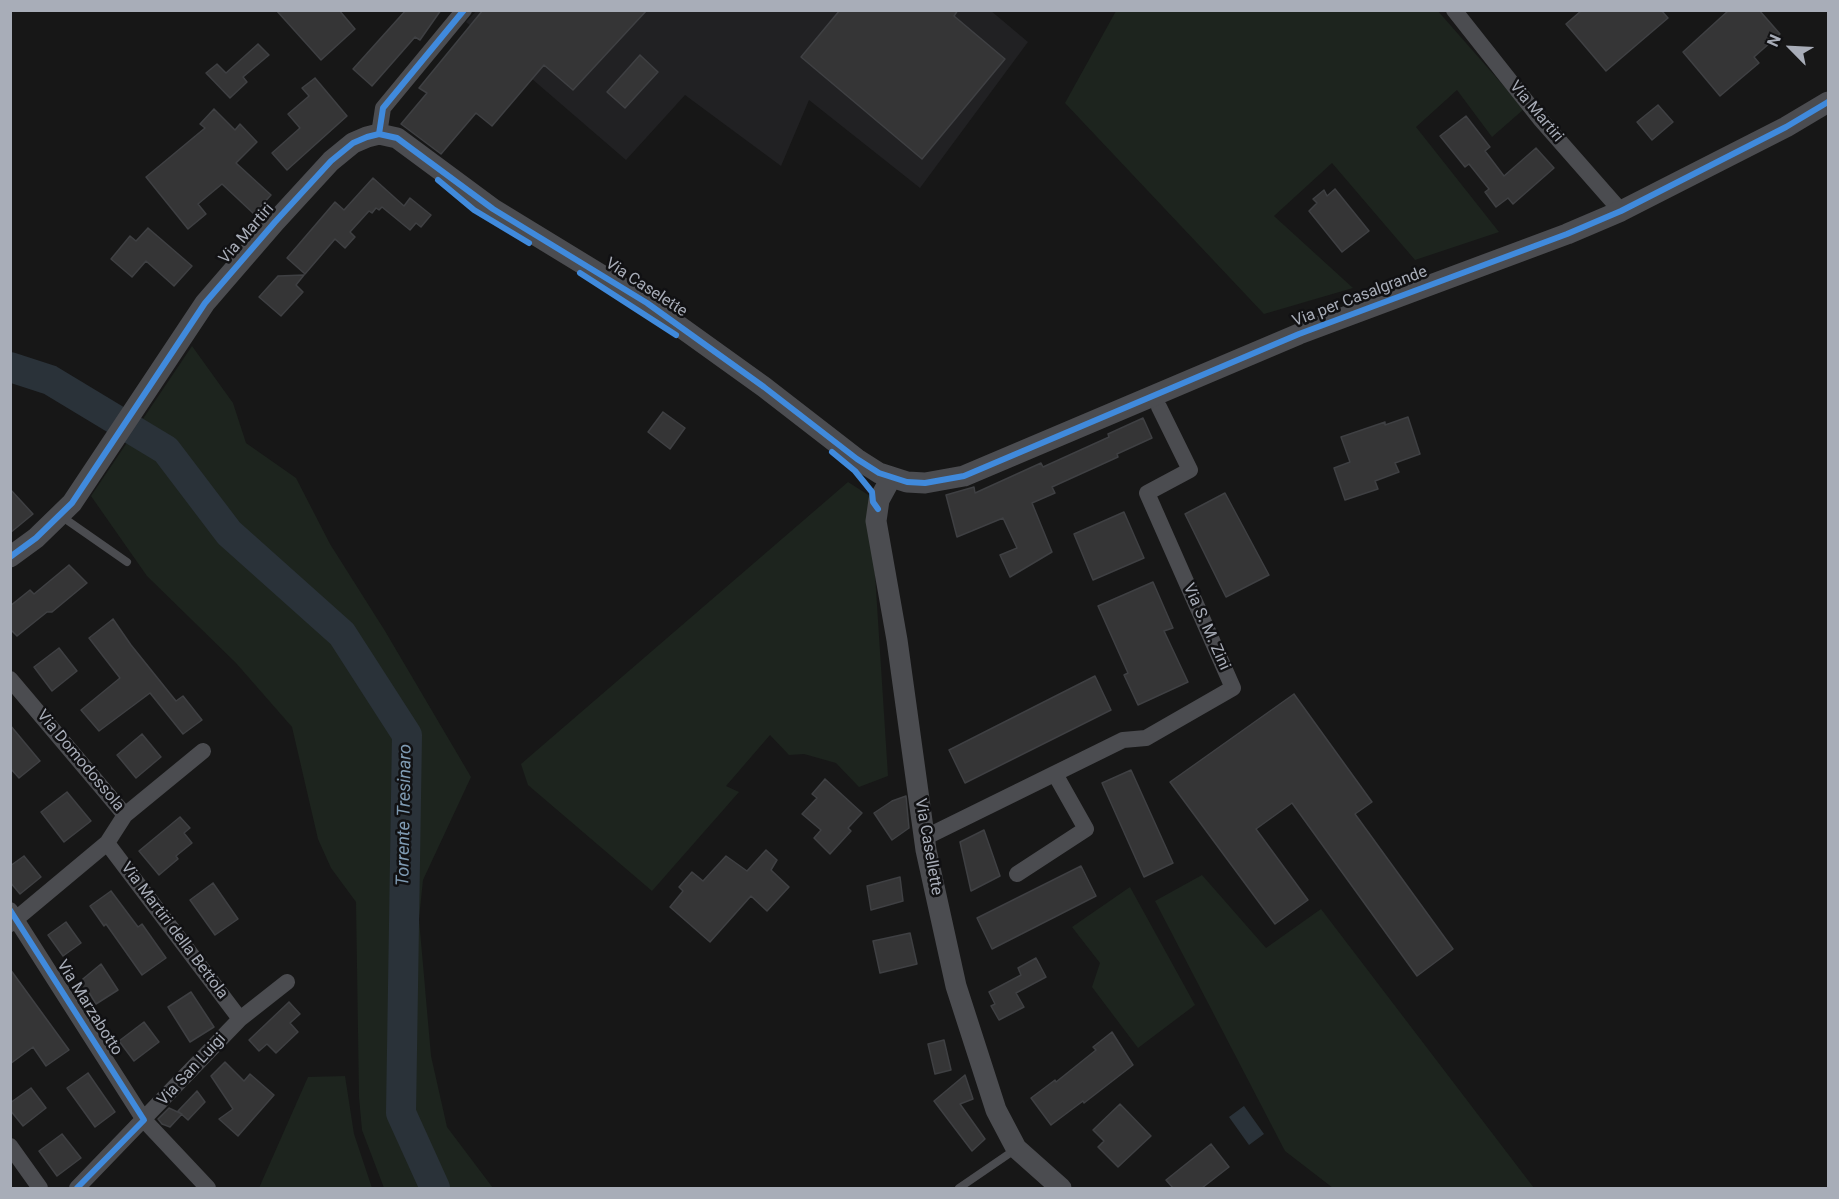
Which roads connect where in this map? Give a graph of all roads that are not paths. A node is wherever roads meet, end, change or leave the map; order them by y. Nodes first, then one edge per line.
1 (464, 10) edge
2 (1454, 10) edge
3 (1828, 102) edge
4 (379, 134) junction
5 (1621, 211) junction
6 (1159, 407) dead end
7 (891, 478) junction
8 (66, 509) junction
9 (10, 557) edge
10 (127, 562) dead end
11 (10, 679) edge
12 (203, 751) dead end
13 (1055, 774) junction
14 (125, 815) junction
15 (924, 838) junction
16 (107, 843) junction
17 (1017, 874) dead end
18 (13, 918) edge
19 (287, 982) dead end
20 (240, 1019) junction
21 (144, 1120) junction
22 (10, 1146) edge
23 (1016, 1148) junction
24 (40, 1188) edge
25 (77, 1188) edge
26 (208, 1188) edge
27 (959, 1188) edge
28 (1061, 1188) edge

1 - 4 street
2 - 5 street, Via Martiri
3 - 5 street, Via per Casalgrande
4 - 7 street, Via Caselette
4 - 8 street, Via Martiri
5 - 7 street, Via per Casalgrande
6 - 13 street, Via S. M. Zini
7 - 15 street, Via Casellette
8 - 9 street, Via Martiri
8 - 10 lane
11 - 14 street, Via Domodossola
12 - 14 street
13 - 15 street, Via S. M. Zini
13 - 17 street
14 - 16 street
15 - 23 street, Via Casellette
16 - 18 street
16 - 20 street, Via Martiri della Bettola
18 - 21 street, Via Marzabotto
19 - 20 street, Via San Luigi
20 - 21 street, Via San Luigi
21 - 25 street, Via San Luigi
21 - 26 street, Via Marzabotto
22 - 24 street
23 - 27 lane
23 - 28 street, Via Casellette

